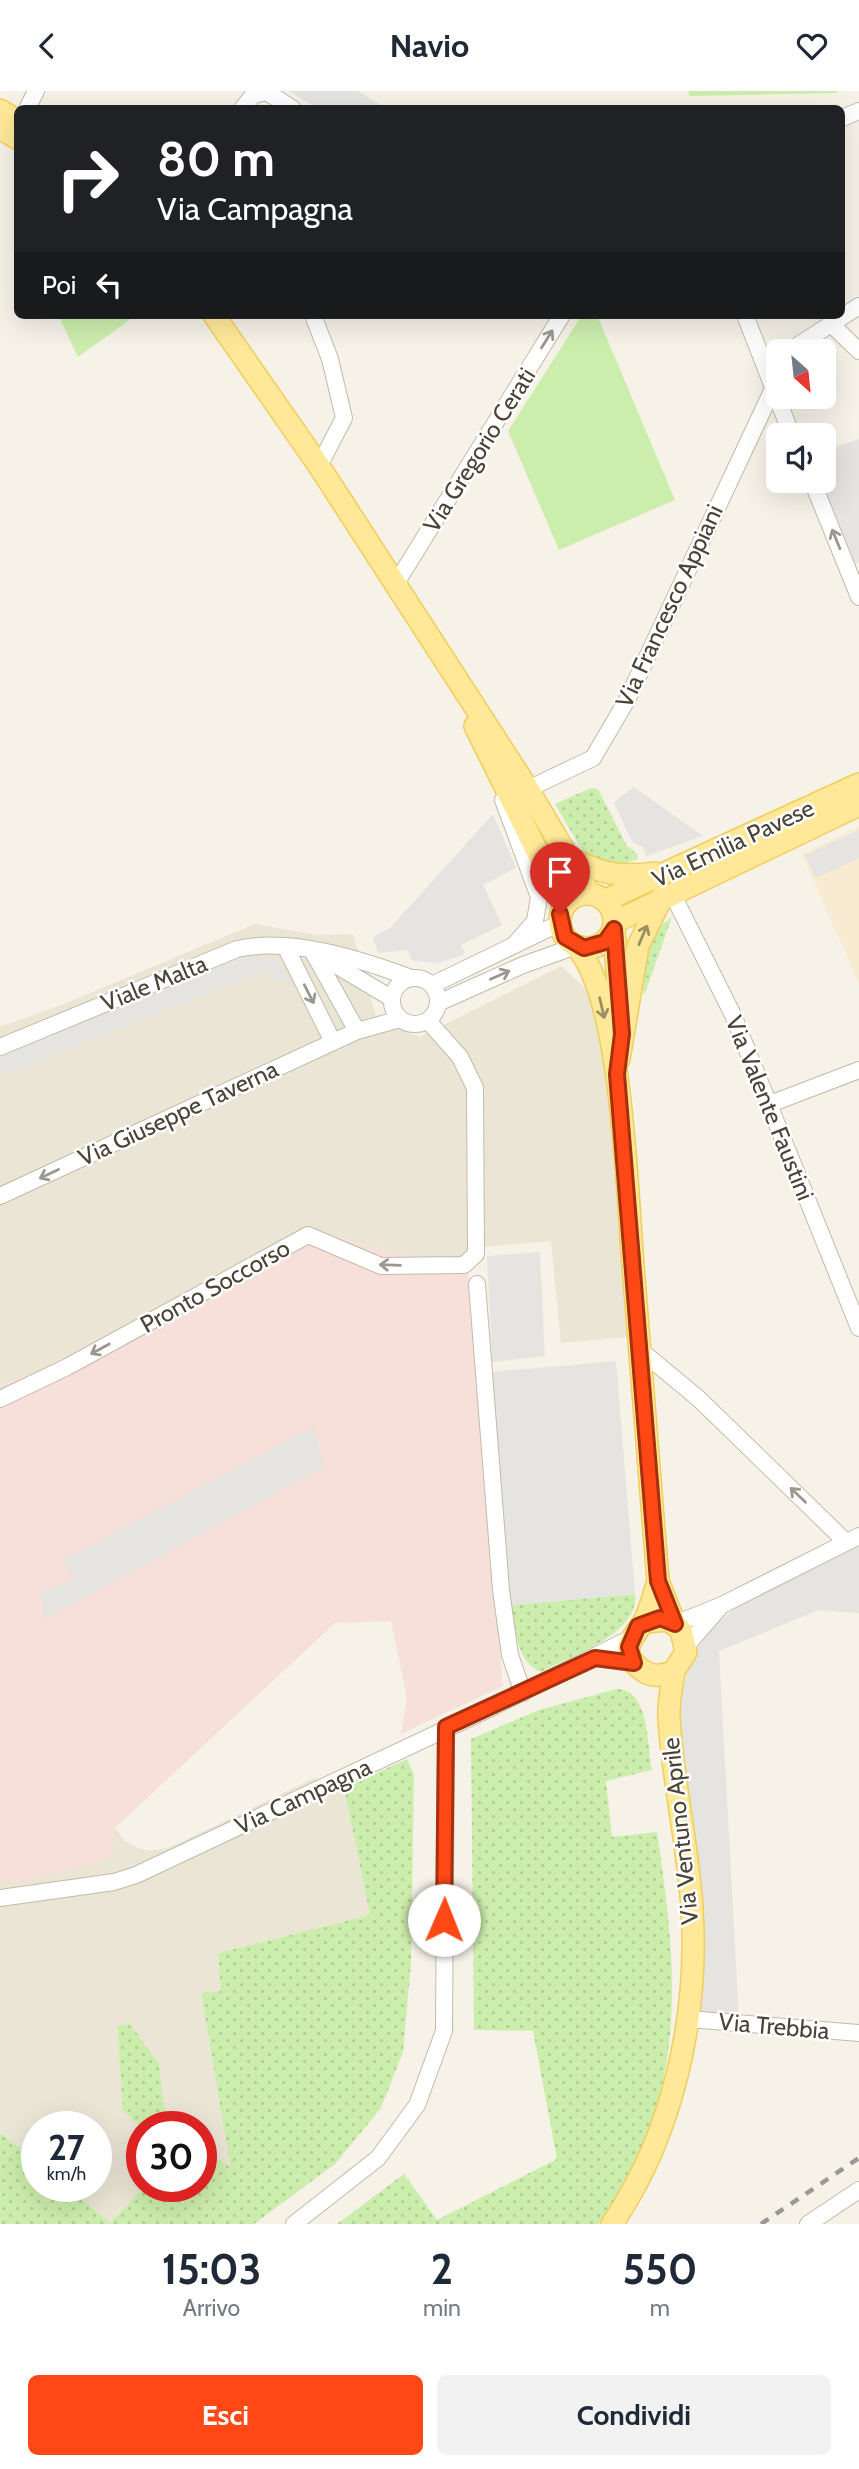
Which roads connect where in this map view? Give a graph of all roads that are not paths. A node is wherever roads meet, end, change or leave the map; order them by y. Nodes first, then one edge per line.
1 (245, 105) edge
2 (287, 105) edge
3 (0, 110) edge
4 (13, 130) edge
5 (217, 319) edge
6 (315, 319) edge
7 (560, 319) edge
8 (747, 319) edge
9 (837, 319) edge
10 (830, 323) junction
11 (807, 339) edge
12 (859, 351) edge
13 (766, 361) edge
14 (766, 400) edge
15 (319, 466) junction
16 (817, 493) edge
17 (395, 585) junction
18 (859, 597) edge
19 (453, 676) junction
20 (490, 761) junction
21 (859, 784) edge
22 (528, 789) junction
23 (859, 805) edge
24 (570, 859) junction
25 (673, 871) junction
26 (667, 895) junction
27 (597, 896) junction
28 (562, 914) junction
29 (614, 926) junction
30 (514, 945) junction
31 (285, 946) junction
32 (576, 946) junction
33 (313, 952) junction
34 (411, 978) junction
35 (432, 985) junction
36 (438, 1003) junction
37 (394, 1008) junction
38 (428, 1021) junction
39 (357, 1031) junction
40 (622, 1034) junction
41 (333, 1042) junction
42 (0, 1047) edge
43 (859, 1070) edge
44 (617, 1074) junction
45 (770, 1104) junction
46 (0, 1196) edge
47 (859, 1280) edge
48 (477, 1284) dead end
49 (842, 1287) junction
50 (859, 1328) edge
51 (639, 1350) junction
52 (0, 1399) edge
53 (853, 1539) edge
54 (658, 1581) junction
55 (722, 1605) junction
56 (675, 1624) junction
57 (638, 1630) junction
58 (687, 1645) junction
59 (595, 1658) junction
60 (641, 1668) junction
61 (674, 1671) junction
62 (523, 1693) junction
63 (668, 1716) junction
64 (446, 1727) junction
65 (0, 1898) edge
66 (689, 2019) junction
67 (859, 2033) edge
68 (859, 2190) edge
69 (294, 2224) edge
70 (611, 2224) edge
71 (808, 2224) edge

1 - 2 street
3 - 4 main road
5 - 15 main road
6 - 15 street
17 -> 7 street, Via Gregorio Cerati
8 - 13 street
9 - 10 street
10 - 11 street
10 - 12 street
14 - 22 street, Via Francesco Appiani
15 - 17 main road
18 -> 16 street
17 - 19 main road
19 - 20 main road
19 - 22 main road
20 - 28 main road
20 - 30 street
21 - 25 main road, Via Emilia Pavese
22 - 24 main road
23 - 26 main road, Via Emilia Pavese
24 - 25 main road
24 - 27 main road
25 - 27 main road, Via Emilia Pavese
26 - 29 main road, Via Emilia Pavese
40 -> 26 main road
26 - 45 street, Via Valente Faustini
27 - 28 main road
27 - 29 main road
28 - 30 street
28 - 32 main road
29 - 32 main road
29 - 40 main road
30 - 35 street
31 - 33 street, Viale Malta
31 -> 41 street
31 - 42 street, Viale Malta
36 -> 32 street
32 -> 44 main road, Via Ventuno Aprile
33 - 34 street, Viale Malta
33 - 37 street, Viale Malta
33 - 39 street
34 - 35 street
34 - 37 street
35 - 36 street
36 - 38 street
37 - 38 street
37 - 39 street, Via Giuseppe Taverna
38 -> 52 street, Pronto Soccorso
39 - 41 street, Via Giuseppe Taverna
40 - 44 main road
41 -> 46 street, Via Giuseppe Taverna
43 - 45 street
44 - 51 main road, Via Ventuno Aprile
45 - 49 street, Via Valente Faustini
47 - 49 street
48 - 62 street
49 - 50 street, Via Valente Faustini
53 -> 51 street
51 - 54 main road, Via Ventuno Aprile
53 - 55 street
54 - 56 main road, Via Ventuno Aprile
54 - 57 main road, Via Ventuno Aprile
55 - 56 street
55 - 58 street
56 - 57 main road
56 - 58 main road, Via Ventuno Aprile
57 - 59 street, Via Campagna
57 - 60 main road, Via Ventuno Aprile
58 - 61 main road, Via Ventuno Aprile
59 - 60 street
59 - 62 street, Via Campagna
60 - 61 main road
60 - 63 main road, Via Ventuno Aprile
61 - 63 main road, Via Ventuno Aprile
62 - 64 street, Via Campagna
63 - 66 main road, Via Ventuno Aprile
64 - 65 street, Via Campagna
64 - 69 street
66 - 67 street, Via Trebbia
66 - 70 main road, Via Ventuno Aprile
68 - 71 street

